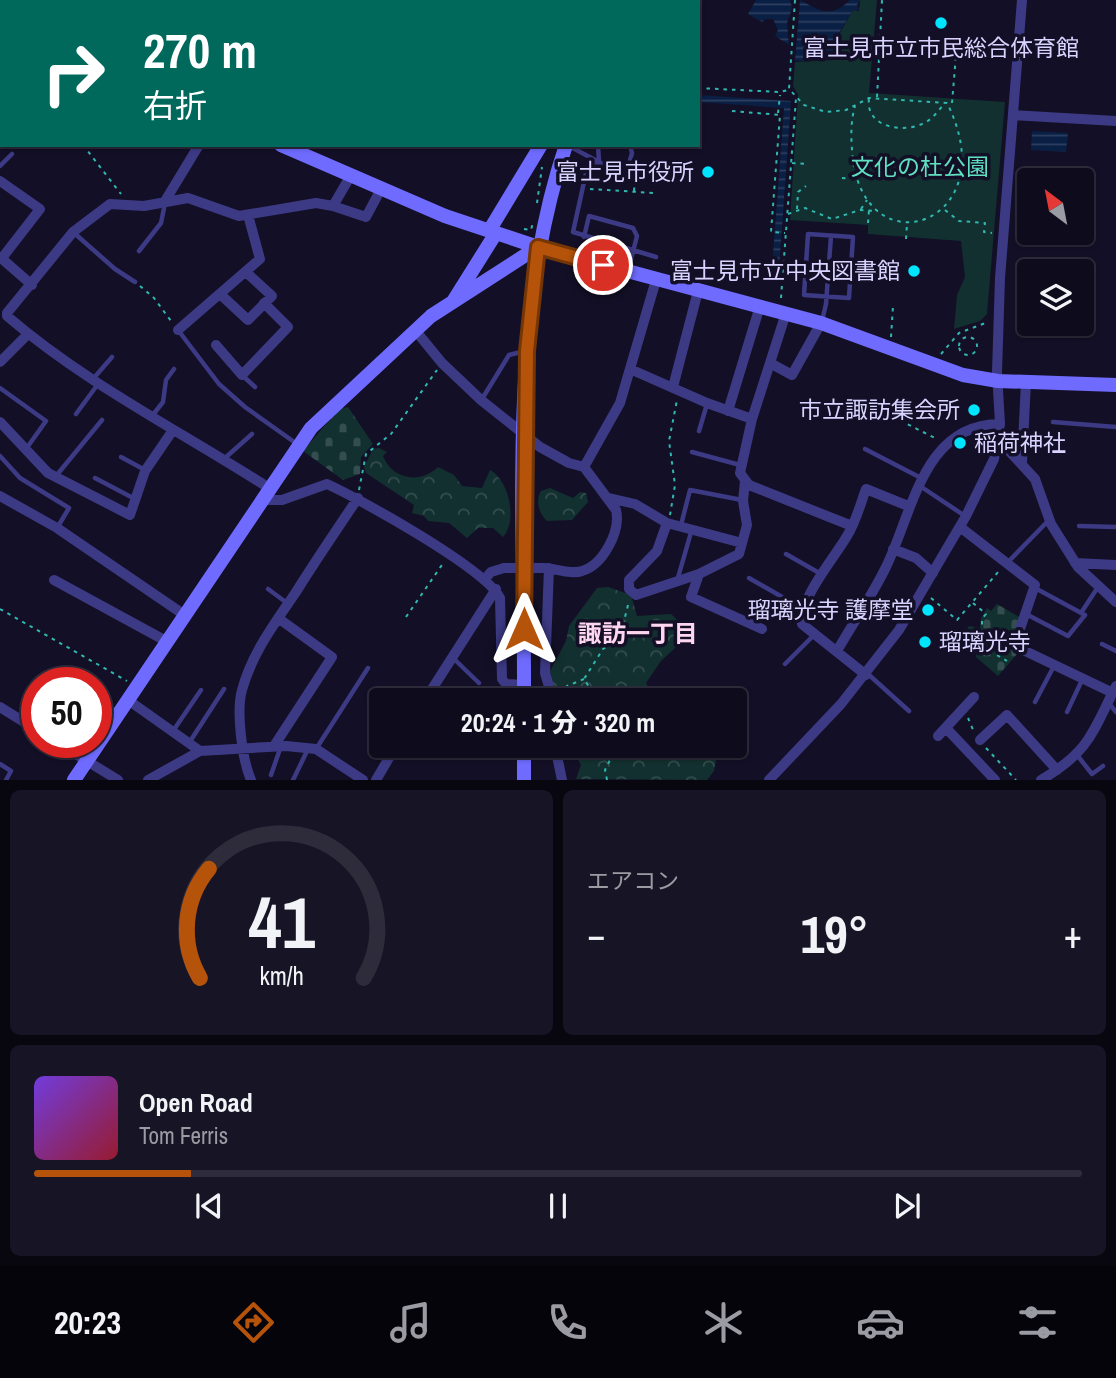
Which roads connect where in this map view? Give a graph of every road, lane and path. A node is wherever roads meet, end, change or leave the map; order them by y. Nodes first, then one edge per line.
1 (795, 0) edge
2 (882, 0) edge
3 (1022, 0) edge
4 (956, 55) dead end
5 (700, 88) edge
6 (789, 89) junction
7 (780, 92) junction
8 (796, 97) junction
9 (869, 98) junction
10 (877, 98) junction
11 (945, 103) junction
12 (952, 103) dead end
13 (855, 106) junction
14 (732, 111) dead end
15 (778, 114) junction
16 (1013, 115) junction
17 (1116, 121) edge
18 (85, 147) edge
19 (198, 147) edge
20 (286, 147) edge
21 (540, 147) edge
22 (566, 147) edge
23 (571, 147) edge
24 (598, 147) edge
25 (631, 147) edge
26 (12, 154) dead end
27 (636, 159) dead end
28 (599, 162) junction
29 (791, 162) junction
30 (807, 164) dead end
31 (543, 165) dead end
32 (0, 166) edge
33 (351, 175) junction
34 (842, 178) dead end
35 (857, 179) junction
36 (0, 181) edge
37 (806, 186) dead end
38 (582, 187) junction
39 (381, 189) junction
40 (634, 192) junction
41 (654, 192) dead end
42 (867, 199) junction
43 (165, 201) junction
44 (130, 205) junction
45 (537, 205) dead end
46 (333, 206) junction
47 (860, 209) junction
48 (869, 209) junction
49 (944, 209) junction
50 (797, 210) junction
51 (879, 211) junction
52 (534, 214) dead end
53 (248, 215) junction
54 (787, 215) junction
55 (868, 223) dead end
56 (907, 223) junction
57 (73, 232) junction
58 (492, 232) junction
59 (997, 233) dead end
60 (518, 234) dead end
61 (786, 234) junction
62 (831, 236) junction
63 (584, 237) junction
64 (906, 239) dead end
65 (538, 247) junction
66 (139, 251) dead end
67 (634, 251) junction
68 (1, 257) edge
69 (656, 257) dead end
70 (247, 272) junction
71 (628, 272) junction
72 (656, 279) junction
73 (135, 282) joint
74 (32, 285) junction
75 (698, 290) junction
76 (220, 294) junction
77 (827, 297) junction
78 (453, 301) junction
79 (264, 303) junction
80 (760, 306) junction
81 (893, 306) dead end
82 (783, 308) junction
83 (992, 319) dead end
84 (821, 323) junction
85 (415, 330) junction
86 (971, 330) junction
87 (178, 331) junction
88 (28, 334) junction
89 (970, 337) junction
90 (891, 338) dead end
91 (953, 344) junction
92 (216, 345) dead end
93 (960, 345) junction
94 (527, 351) junction
95 (937, 356) dead end
96 (113, 357) dead end
97 (0, 362) edge
98 (442, 363) junction
99 (770, 363) junction
100 (174, 369) dead end
101 (630, 369) junction
102 (242, 374) junction
103 (998, 380) junction
104 (96, 381) junction
105 (1026, 382) junction
106 (1116, 385) edge
107 (255, 387) dead end
108 (0, 388) edge
109 (676, 389) junction
110 (481, 400) junction
111 (707, 403) junction
112 (728, 411) junction
113 (885, 413) dead end
114 (76, 414) dead end
115 (152, 417) junction
116 (752, 419) junction
117 (102, 420) dead end
118 (0, 422) edge
119 (1053, 422) dead end
120 (1000, 424) junction
121 (1116, 427) edge
122 (173, 430) junction
123 (699, 431) dead end
124 (251, 434) dead end
125 (525, 434) junction
126 (999, 440) junction
127 (298, 444) junction
128 (945, 444) junction
129 (865, 449) dead end
130 (25, 450) junction
131 (692, 452) dead end
132 (0, 456) edge
133 (121, 457) dead end
134 (225, 458) junction
135 (1022, 462) junction
136 (741, 465) junction
137 (584, 467) junction
138 (145, 471) junction
139 (55, 477) junction
140 (95, 478) dead end
141 (745, 481) junction
142 (922, 483) junction
143 (265, 494) junction
144 (0, 496) edge
145 (358, 498) junction
146 (608, 498) junction
147 (135, 499) junction
148 (743, 501) junction
149 (908, 506) junction
150 (966, 516) junction
151 (1049, 520) junction
152 (668, 523) junction
153 (681, 526) junction
154 (852, 526) junction
155 (1079, 526) dead end
156 (960, 527) junction
157 (1116, 527) edge
158 (57, 528) junction
159 (692, 529) junction
160 (743, 543) junction
161 (893, 549) junction
162 (786, 554) dead end
163 (448, 555) junction
164 (1007, 562) junction
165 (1075, 563) junction
166 (1116, 565) edge
167 (546, 568) junction
168 (933, 573) junction
169 (699, 574) junction
170 (822, 574) junction
171 (749, 578) dead end
172 (54, 580) dead end
173 (484, 580) junction
174 (677, 582) junction
175 (1099, 586) junction
176 (1035, 588) junction
177 (268, 589) dead end
178 (496, 589) junction
179 (923, 591) junction
180 (1116, 602) edge
181 (288, 603) junction
182 (972, 603) junction
183 (629, 606) dead end
184 (0, 609) edge
185 (805, 611) junction
186 (1081, 613) junction
187 (183, 614) junction
188 (1025, 614) junction
189 (278, 618) junction
190 (406, 618) dead end
191 (762, 629) dead end
192 (982, 632) junction
193 (815, 633) junction
194 (166, 641) junction
195 (1102, 644) dead end
196 (1012, 647) dead end
197 (837, 651) junction
198 (1116, 651) edge
199 (453, 657) junction
200 (1007, 661) dead end
201 (785, 664) dead end
202 (1055, 665) junction
203 (368, 668) dead end
204 (866, 674) junction
205 (1083, 678) junction
206 (584, 679) junction
207 (479, 684) dead end
208 (567, 686) dead end
209 (436, 688) edge
210 (515, 688) edge
211 (524, 688) edge
212 (549, 688) edge
213 (590, 688) edge
214 (224, 689) dead end
215 (201, 690) dead end
216 (132, 693) junction
217 (1112, 694) edge
218 (974, 697) dead end
219 (1035, 702) dead end
220 (0, 707) edge
221 (909, 711) dead end
222 (1067, 712) dead end
223 (1116, 712) edge
224 (21, 720) edge
225 (173, 731) junction
226 (980, 740) dead end
227 (189, 743) junction
228 (278, 746) junction
229 (243, 748) junction
230 (312, 748) junction
231 (200, 751) junction
232 (1077, 755) junction
233 (82, 758) edge
234 (389, 758) edge
235 (524, 758) edge
236 (558, 758) edge
237 (611, 758) edge
238 (87, 761) junction
239 (0, 764) edge
240 (1103, 766) dead end
241 (1057, 770) junction
242 (271, 775) dead end
243 (248, 777) edge
244 (155, 778) edge
245 (6, 779) edge
246 (74, 779) edge
247 (118, 779) edge
248 (293, 779) edge
249 (363, 779) edge
250 (376, 779) edge
251 (524, 779) edge
252 (562, 779) edge
253 (607, 779) edge
254 (769, 779) edge
255 (995, 779) edge
256 (1041, 779) edge

1 - 6 path
2 - 10 path
3 - 16 street
4 - 12 path
5 - 7 path
6 - 7 path
6 - 8 path
7 - 15 path
8 - 13 path
8 - 29 path
9 - 10 path
9 - 11 path
9 - 13 path
10 - 11 path
11 - 49 path
13 - 35 path
14 - 15 path
15 - 61 path
16 - 17 street
16 - 103 street
18 - 44 path
19 - 43 street
20 - 33 street
21 - 58 street
22 - 65 street
23 - 28 lane
24 - 28 lane
25 - 28 lane
26 - 32 lane
27 - 40 path
28 - 38 lane
29 - 30 path
29 - 54 path
31 - 45 path
33 - 39 street
33 - 46 street
34 - 35 path
35 - 42 path
36 - 68 street
37 - 50 path
38 - 40 path
38 - 63 lane
39 - 46 street
39 - 58 street
40 - 41 path
42 - 47 path
42 - 51 path
43 - 44 street
43 - 53 street
43 - 66 lane
44 - 57 street
46 - 53 street
47 - 48 path
47 - 50 path
48 - 51 path
48 - 55 path
49 - 56 path
49 - 59 path
50 - 54 path
51 - 56 path
52 - 60 path
53 - 70 street
54 - 61 path
56 - 64 path
57 - 73 lane
57 - 74 street
58 - 65 street
58 - 78 street
61 - 82 path
62 - 77 lane
62 - 77 lane
62 - 77 lane
63 - 67 lane
63 - 67 lane
65 - 71 street
65 - 78 street
65 - 94 street
67 - 69 lane
67 - 71 lane
68 - 74 street
70 - 76 street
70 - 79 street
71 - 72 street
72 - 75 street
72 - 101 street
73 - 87 path
74 - 88 street
75 - 80 street
75 - 109 street
76 - 79 street
76 - 87 street
77 - 84 lane
78 - 85 street
79 - 102 street
80 - 82 street
80 - 112 street
81 - 90 path
82 - 84 street
82 - 99 street
83 - 86 path
84 - 99 street
84 - 103 street
85 - 98 street
85 - 127 street
86 - 89 path
86 - 91 path
87 - 127 lane
88 - 97 street
88 - 104 street
89 - 93 path
89 - 93 path
91 - 93 path
91 - 95 path
92 - 102 street
94 - 110 lane
94 - 125 street
96 - 104 lane
98 - 110 street
98 - 145 path
99 - 116 street
100 - 115 lane
101 - 109 street
101 - 137 street
102 - 107 lane
103 - 105 street
103 - 120 street
104 - 114 lane
104 - 115 street
105 - 106 street
105 - 135 street
108 - 130 lane
109 - 111 street
109 - 152 path
110 - 125 street
111 - 112 street
111 - 123 lane
112 - 116 street
113 - 128 path
115 - 122 street
116 - 136 street
117 - 139 lane
118 - 130 street
119 - 121 lane
120 - 126 street
120 - 128 street
122 - 134 street
122 - 138 street
124 - 134 lane
125 - 137 street
125 - 211 street
126 - 135 street
126 - 150 street
127 - 143 street
128 - 142 street
129 - 142 lane
130 - 139 street
131 - 136 lane
132 - 158 lane
133 - 138 lane
134 - 143 street
135 - 151 street
136 - 141 street
137 - 146 street
138 - 147 street
139 - 147 street
140 - 147 lane
141 - 148 street
141 - 154 street
142 - 149 street
142 - 150 lane
143 - 145 street
143 - 187 street
144 - 158 street
145 - 163 street
145 - 181 street
146 - 152 street
146 - 167 street
148 - 153 lane
148 - 160 street
149 - 154 street
149 - 161 street
150 - 156 street
151 - 164 lane
151 - 165 street
152 - 153 street
152 - 174 street
153 - 159 street
154 - 170 street
155 - 157 lane
156 - 164 street
156 - 168 street
158 - 187 street
159 - 160 street
159 - 174 lane
160 - 169 street
161 - 168 street
161 - 197 street
162 - 170 lane
163 - 173 street
163 - 190 path
164 - 176 street
164 - 182 path
165 - 166 street
165 - 175 street
167 - 173 street, bridge
167 - 212 street
168 - 179 street
169 - 174 street
169 - 191 street
170 - 185 street
171 - 185 lane
172 - 194 street
173 - 178 street
175 - 180 street
175 - 186 lane
176 - 186 lane
176 - 188 street
177 - 181 lane
178 - 199 street
178 - 210 street
179 - 182 path
179 - 204 street
181 - 189 street
182 - 192 path
183 - 206 path
184 - 216 path
185 - 193 street
186 - 188 lane
187 - 194 street
188 - 202 street
189 - 228 street
189 - 229 street
192 - 196 path
192 - 200 path
193 - 197 street
193 - 201 lane
194 - 216 street
195 - 198 lane
197 - 204 street
199 - 207 lane
199 - 209 street
202 - 205 street
202 - 219 lane
203 - 230 lane
204 - 221 lane
204 - 254 street
205 - 217 street
205 - 222 lane
206 - 208 path
206 - 213 path
214 - 227 lane
215 - 225 lane
216 - 225 street
216 - 238 street
217 - 223 lane
217 - 232 street
218 - 255 street
220 - 224 street
225 - 227 street
226 - 241 street
227 - 231 street
228 - 229 street
228 - 230 street
228 - 242 lane
229 - 231 street
229 - 243 street
230 - 248 lane
230 - 249 street
231 - 244 street
232 - 240 lane
232 - 241 street
233 - 238 street
234 - 250 street
235 - 251 street
236 - 252 street
237 - 253 path
238 - 246 street
238 - 247 street
239 - 245 lane
241 - 256 street

